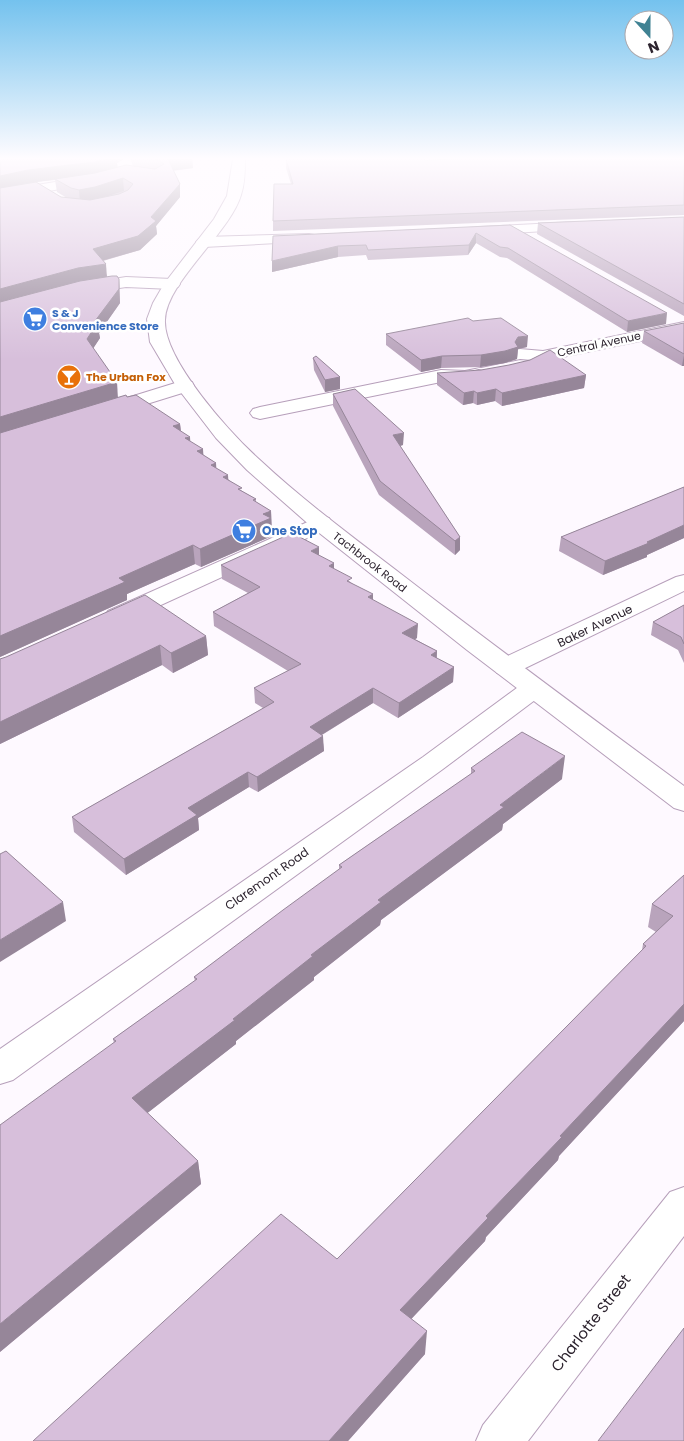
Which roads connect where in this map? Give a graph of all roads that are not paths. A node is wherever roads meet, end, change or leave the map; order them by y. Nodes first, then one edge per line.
1 (215, 226) edge
2 (585, 226) edge
3 (514, 229) junction
4 (465, 231) edge
5 (320, 238) edge
6 (204, 242) junction
7 (541, 244) edge
8 (172, 284) junction
9 (63, 294) edge
10 (665, 314) edge
11 (684, 326) edge
12 (185, 386) junction
13 (260, 413) dead end
14 (88, 416) edge
15 (320, 523) junction
16 (684, 582) edge
17 (97, 625) edge
18 (506, 667) junction
19 (534, 688) junction
20 (684, 802) edge
21 (0, 1069) edge
22 (684, 1205) edge
23 (499, 1441) edge

1 - 6 street, Tachbrook Road
2 - 3 street
3 - 4 street
3 - 7 street
5 - 6 street
6 - 8 street, Tachbrook Road
8 - 9 street
8 - 12 street, Tachbrook Road
10 - 11 street
11 - 13 street, Central Avenue
12 - 14 street
12 - 15 street, Tachbrook Road
15 - 17 street
15 - 18 street, Tachbrook Road
16 - 18 street, Baker Avenue
18 - 19 street, Tachbrook Road
19 - 20 street, Tachbrook Road
19 - 21 street, Claremont Road
22 - 23 street, Charlotte Street

